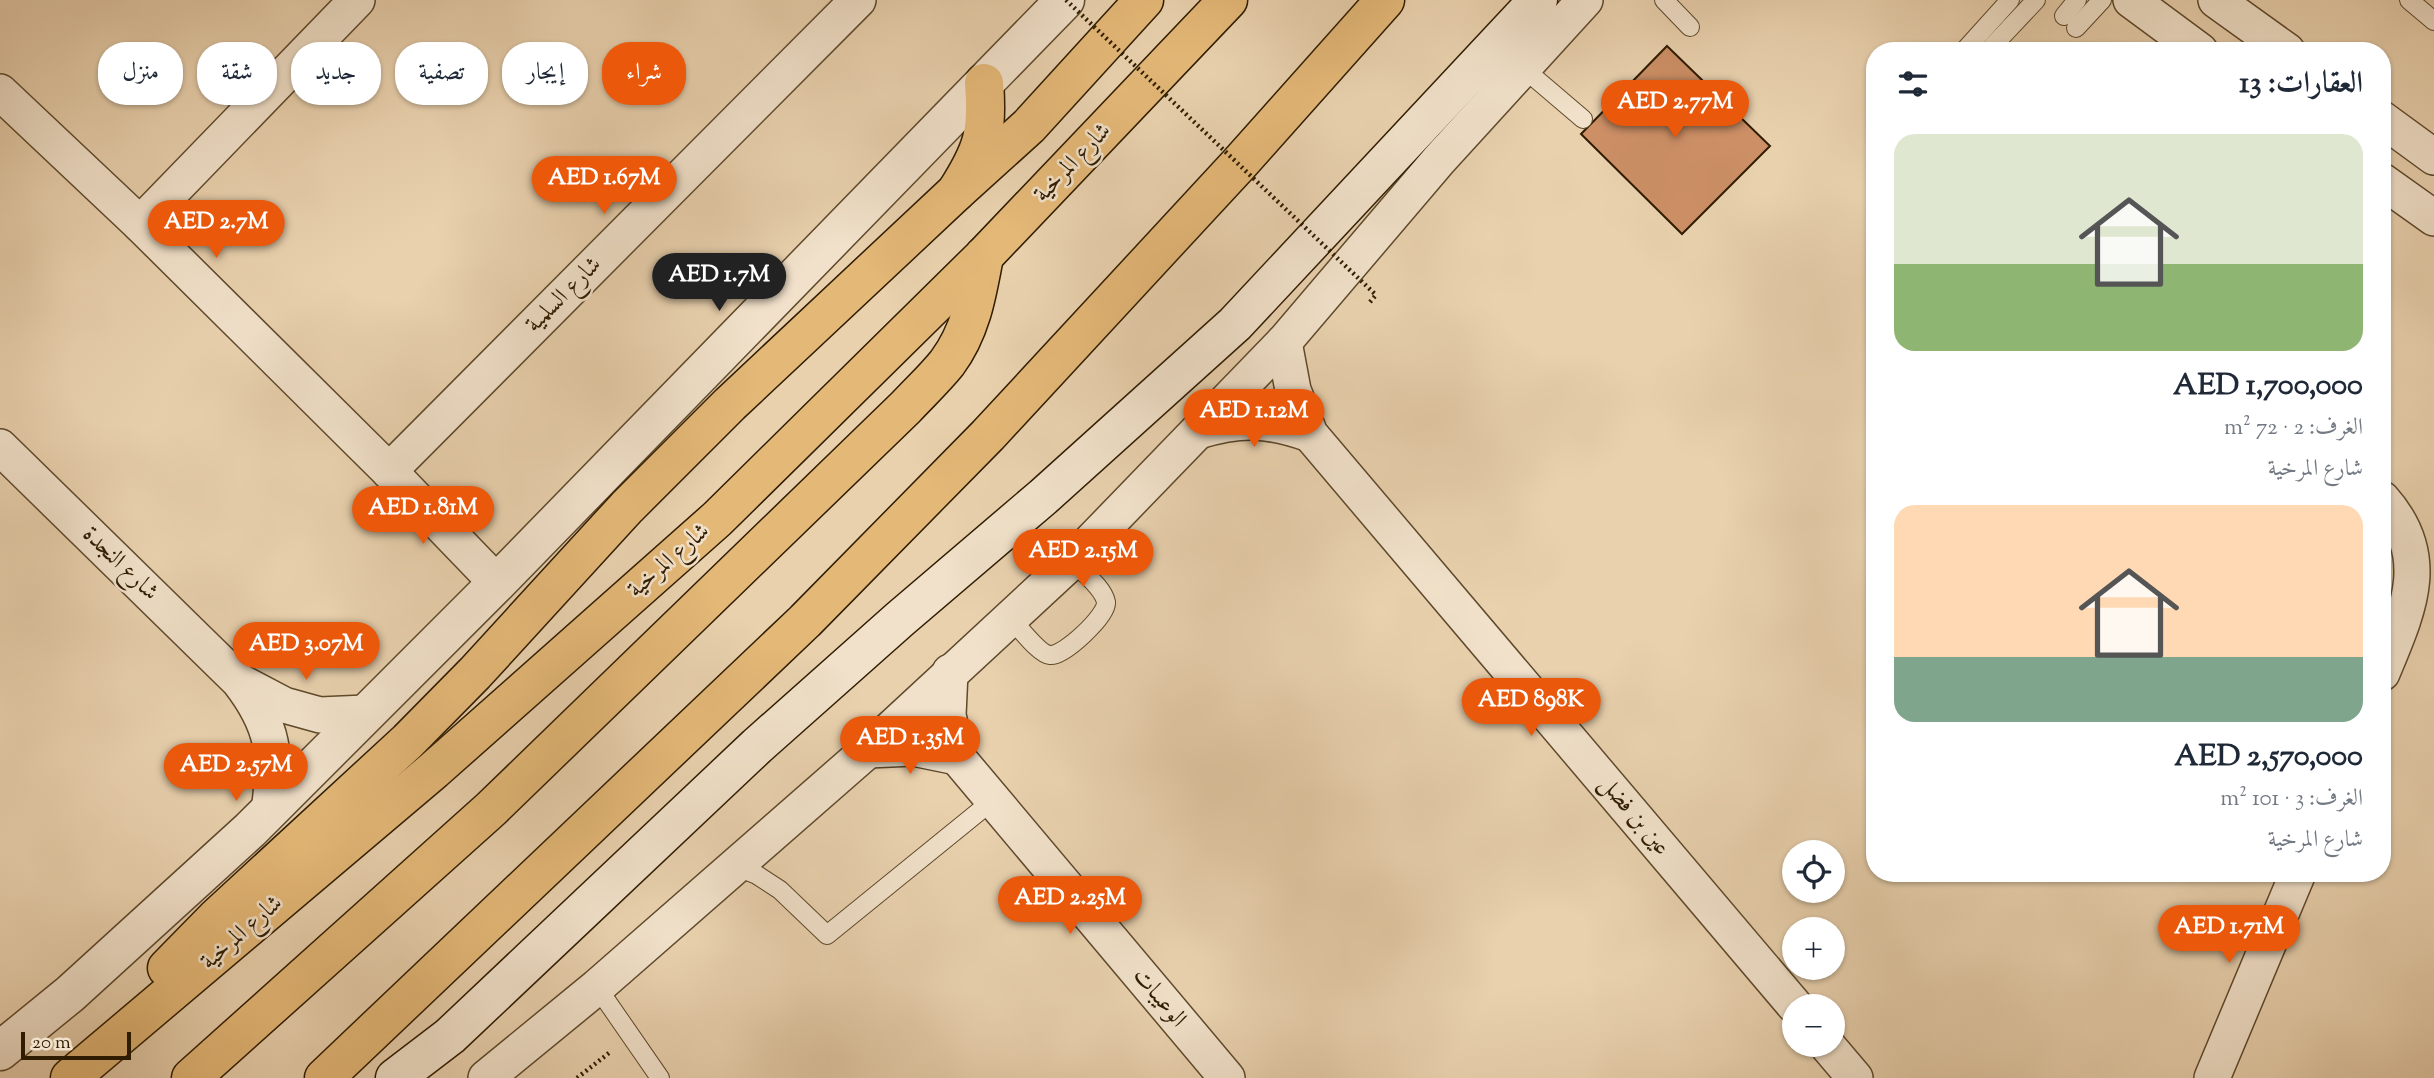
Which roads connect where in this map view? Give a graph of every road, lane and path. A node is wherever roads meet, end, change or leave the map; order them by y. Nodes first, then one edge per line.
1 (357, 0) edge
2 (858, 0) edge
3 (1066, 0) edge
4 (1144, 0) edge
5 (1228, 0) edge
6 (1385, 0) edge
7 (1538, 0) edge
8 (1585, 0) edge
9 (1664, 0) edge
10 (2010, 0) edge
11 (2036, 0) edge
12 (2077, 0) edge
13 (2102, 0) edge
14 (2131, 0) edge
15 (2216, 0) edge
16 (2409, 0) edge
17 (2434, 21) edge
18 (1690, 27) dead end
19 (2167, 36) edge
20 (1972, 42) edge
21 (1996, 42) edge
22 (2274, 42) edge
23 (1522, 67) junction
24 (984, 83) junction
25 (1, 95) edge
26 (1583, 119) dead end
27 (2391, 126) edge
28 (2434, 157) edge
29 (2391, 187) edge
30 (956, 192) junction
31 (2434, 218) edge
32 (140, 224) junction
33 (984, 256) junction
34 (1376, 295) dead end
35 (1284, 342) junction
36 (1198, 431) junction
37 (1310, 433) junction
38 (0, 447) edge
39 (389, 471) junction
40 (2391, 509) edge
41 (1072, 561) junction
42 (497, 583) junction
43 (1011, 619) junction
44 (2391, 653) edge
45 (950, 672) junction
46 (239, 681) junction
47 (366, 713) junction
48 (868, 750) junction
49 (957, 757) junction
50 (992, 801) junction
51 (269, 811) junction
52 (735, 866) junction
53 (2294, 882) edge
54 (1785, 994) edge
55 (607, 1001) junction
56 (134, 1026) junction
57 (0, 1051) edge
58 (1837, 1057) edge
59 (70, 1078) edge
60 (191, 1078) edge
61 (324, 1078) edge
62 (395, 1078) edge
63 (486, 1078) edge
64 (577, 1078) edge
65 (660, 1078) edge
66 (1227, 1078) edge
67 (1855, 1078) edge
68 (2212, 1078) edge

1 - 32 street
2 - 39 street, شارع السلمية
3 - 24 main road
3 - 34 path, bridge
4 - 30 highway
5 - 33 highway, شارع المرخية
6 - 61 highway
7 - 62 main road
8 - 23 street
9 - 18 lane
10 - 20 lane
11 - 21 lane
12 - 13 lane
14 - 19 street
15 - 22 street
16 - 17 lane
23 - 26 lane
23 - 35 street
24 - 30 highway
24 - 42 main road
25 - 32 street
27 - 28 street
29 - 31 street
30 - 56 highway
32 - 39 street
33 - 56 highway, شارع المرخية
33 - 60 highway
35 - 36 street
35 - 37 street, عين بن فضل
36 - 37 street
36 - 41 street
37 - 54 street, عين بن فضل
38 - 46 street, شارع النجدة
39 - 42 street
40 - 44 street
41 - 43 street
41 - 43 lane
42 - 47 main road
43 - 45 street
45 - 48 street
45 - 49 street, الوعيبات
46 - 47 street, شارع النجدة
46 - 51 street, شارع النجدة
47 - 51 main road
48 - 49 street
48 - 52 street
49 - 50 street, الوعيبات
50 - 52 lane
50 - 66 street, الوعيبات
51 - 57 main road
52 - 55 street
53 - 68 street
55 - 63 street
55 - 64 path
55 - 65 lane
56 - 59 highway, شارع المرخية
58 - 67 street

